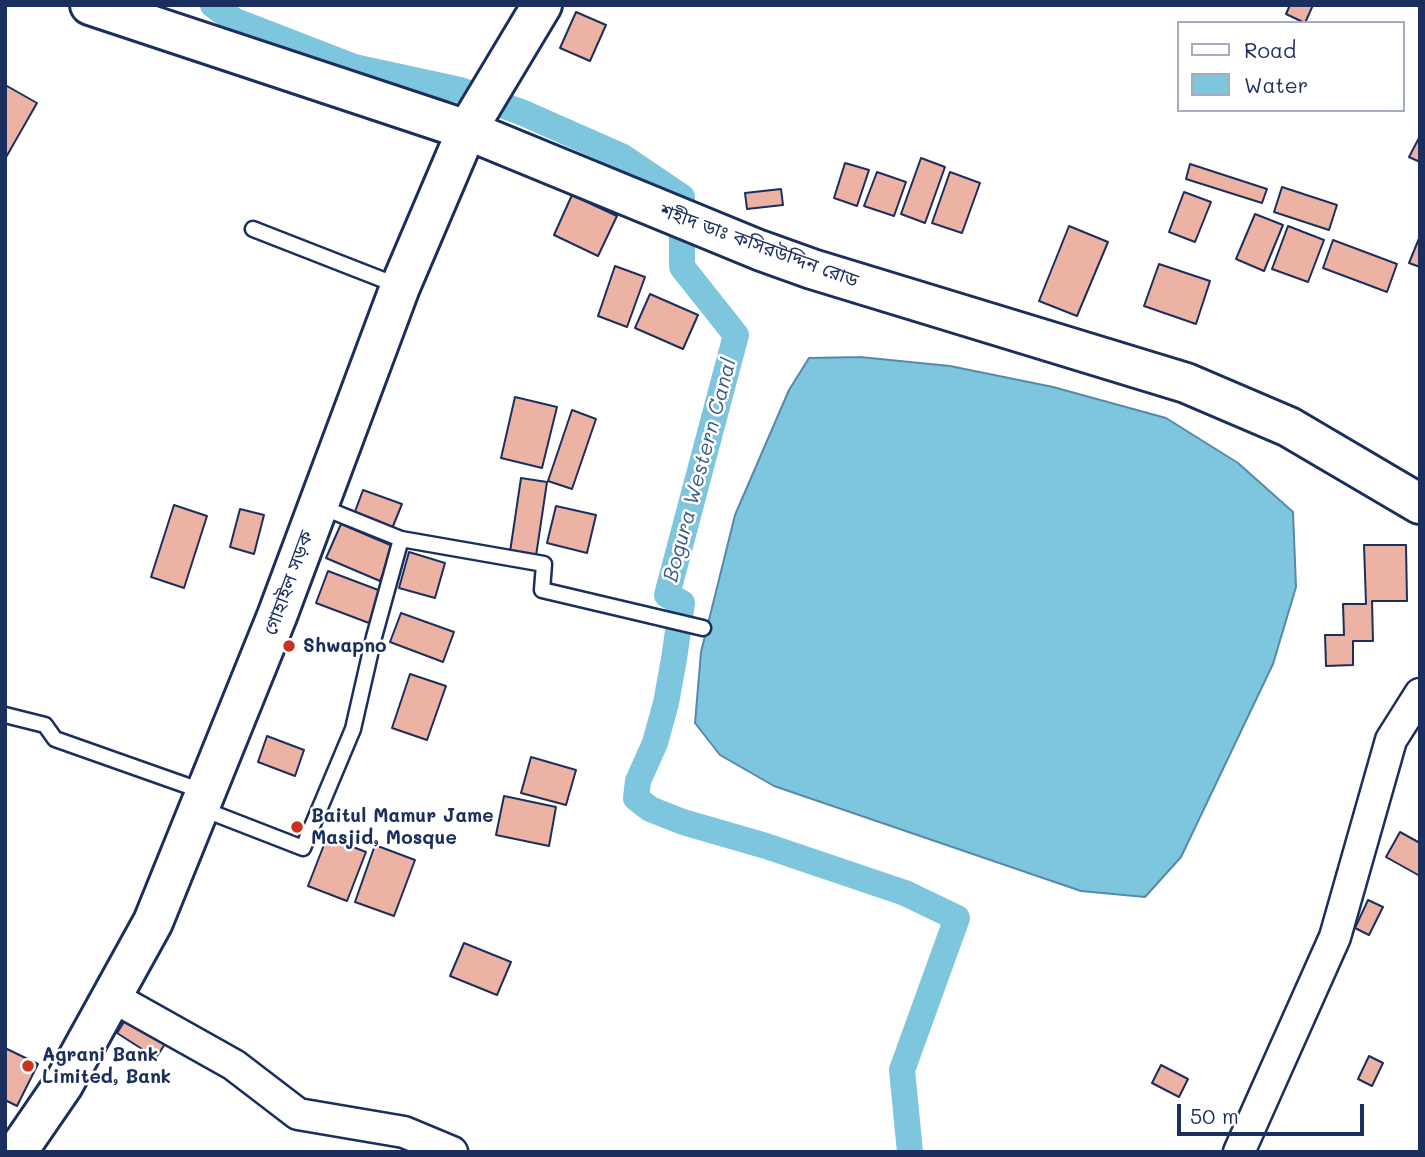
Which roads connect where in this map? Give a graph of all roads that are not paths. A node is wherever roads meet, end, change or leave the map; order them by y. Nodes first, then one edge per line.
1 (90, 5) edge
2 (542, 5) edge
3 (479, 110) junction
4 (253, 229) dead end
5 (400, 287) junction
6 (1420, 503) edge
7 (317, 505) junction
8 (401, 539) junction
9 (697, 627) dead end
10 (1420, 694) edge
11 (5, 715) edge
12 (203, 800) junction
13 (111, 996) junction
14 (18, 1152) edge
15 (452, 1152) edge
16 (1238, 1152) edge

1 - 3 street, শহীদ ডাঃ কসিরউদ্দিন রোড
2 - 3 street, গোহাইল সড়ক
3 - 5 street, গোহাইল সড়ক
3 - 6 street, শহীদ ডাঃ কসিরউদ্দিন রোড
4 - 5 lane
5 - 7 street, গোহাইল সড়ক
7 - 8 lane
7 - 12 street, গোহাইল সড়ক
8 - 9 lane
8 - 12 lane
10 - 16 street
11 - 12 lane
12 - 13 street, গোহাইল সড়ক
13 - 14 street, গোহাইল সড়ক
13 - 15 street

